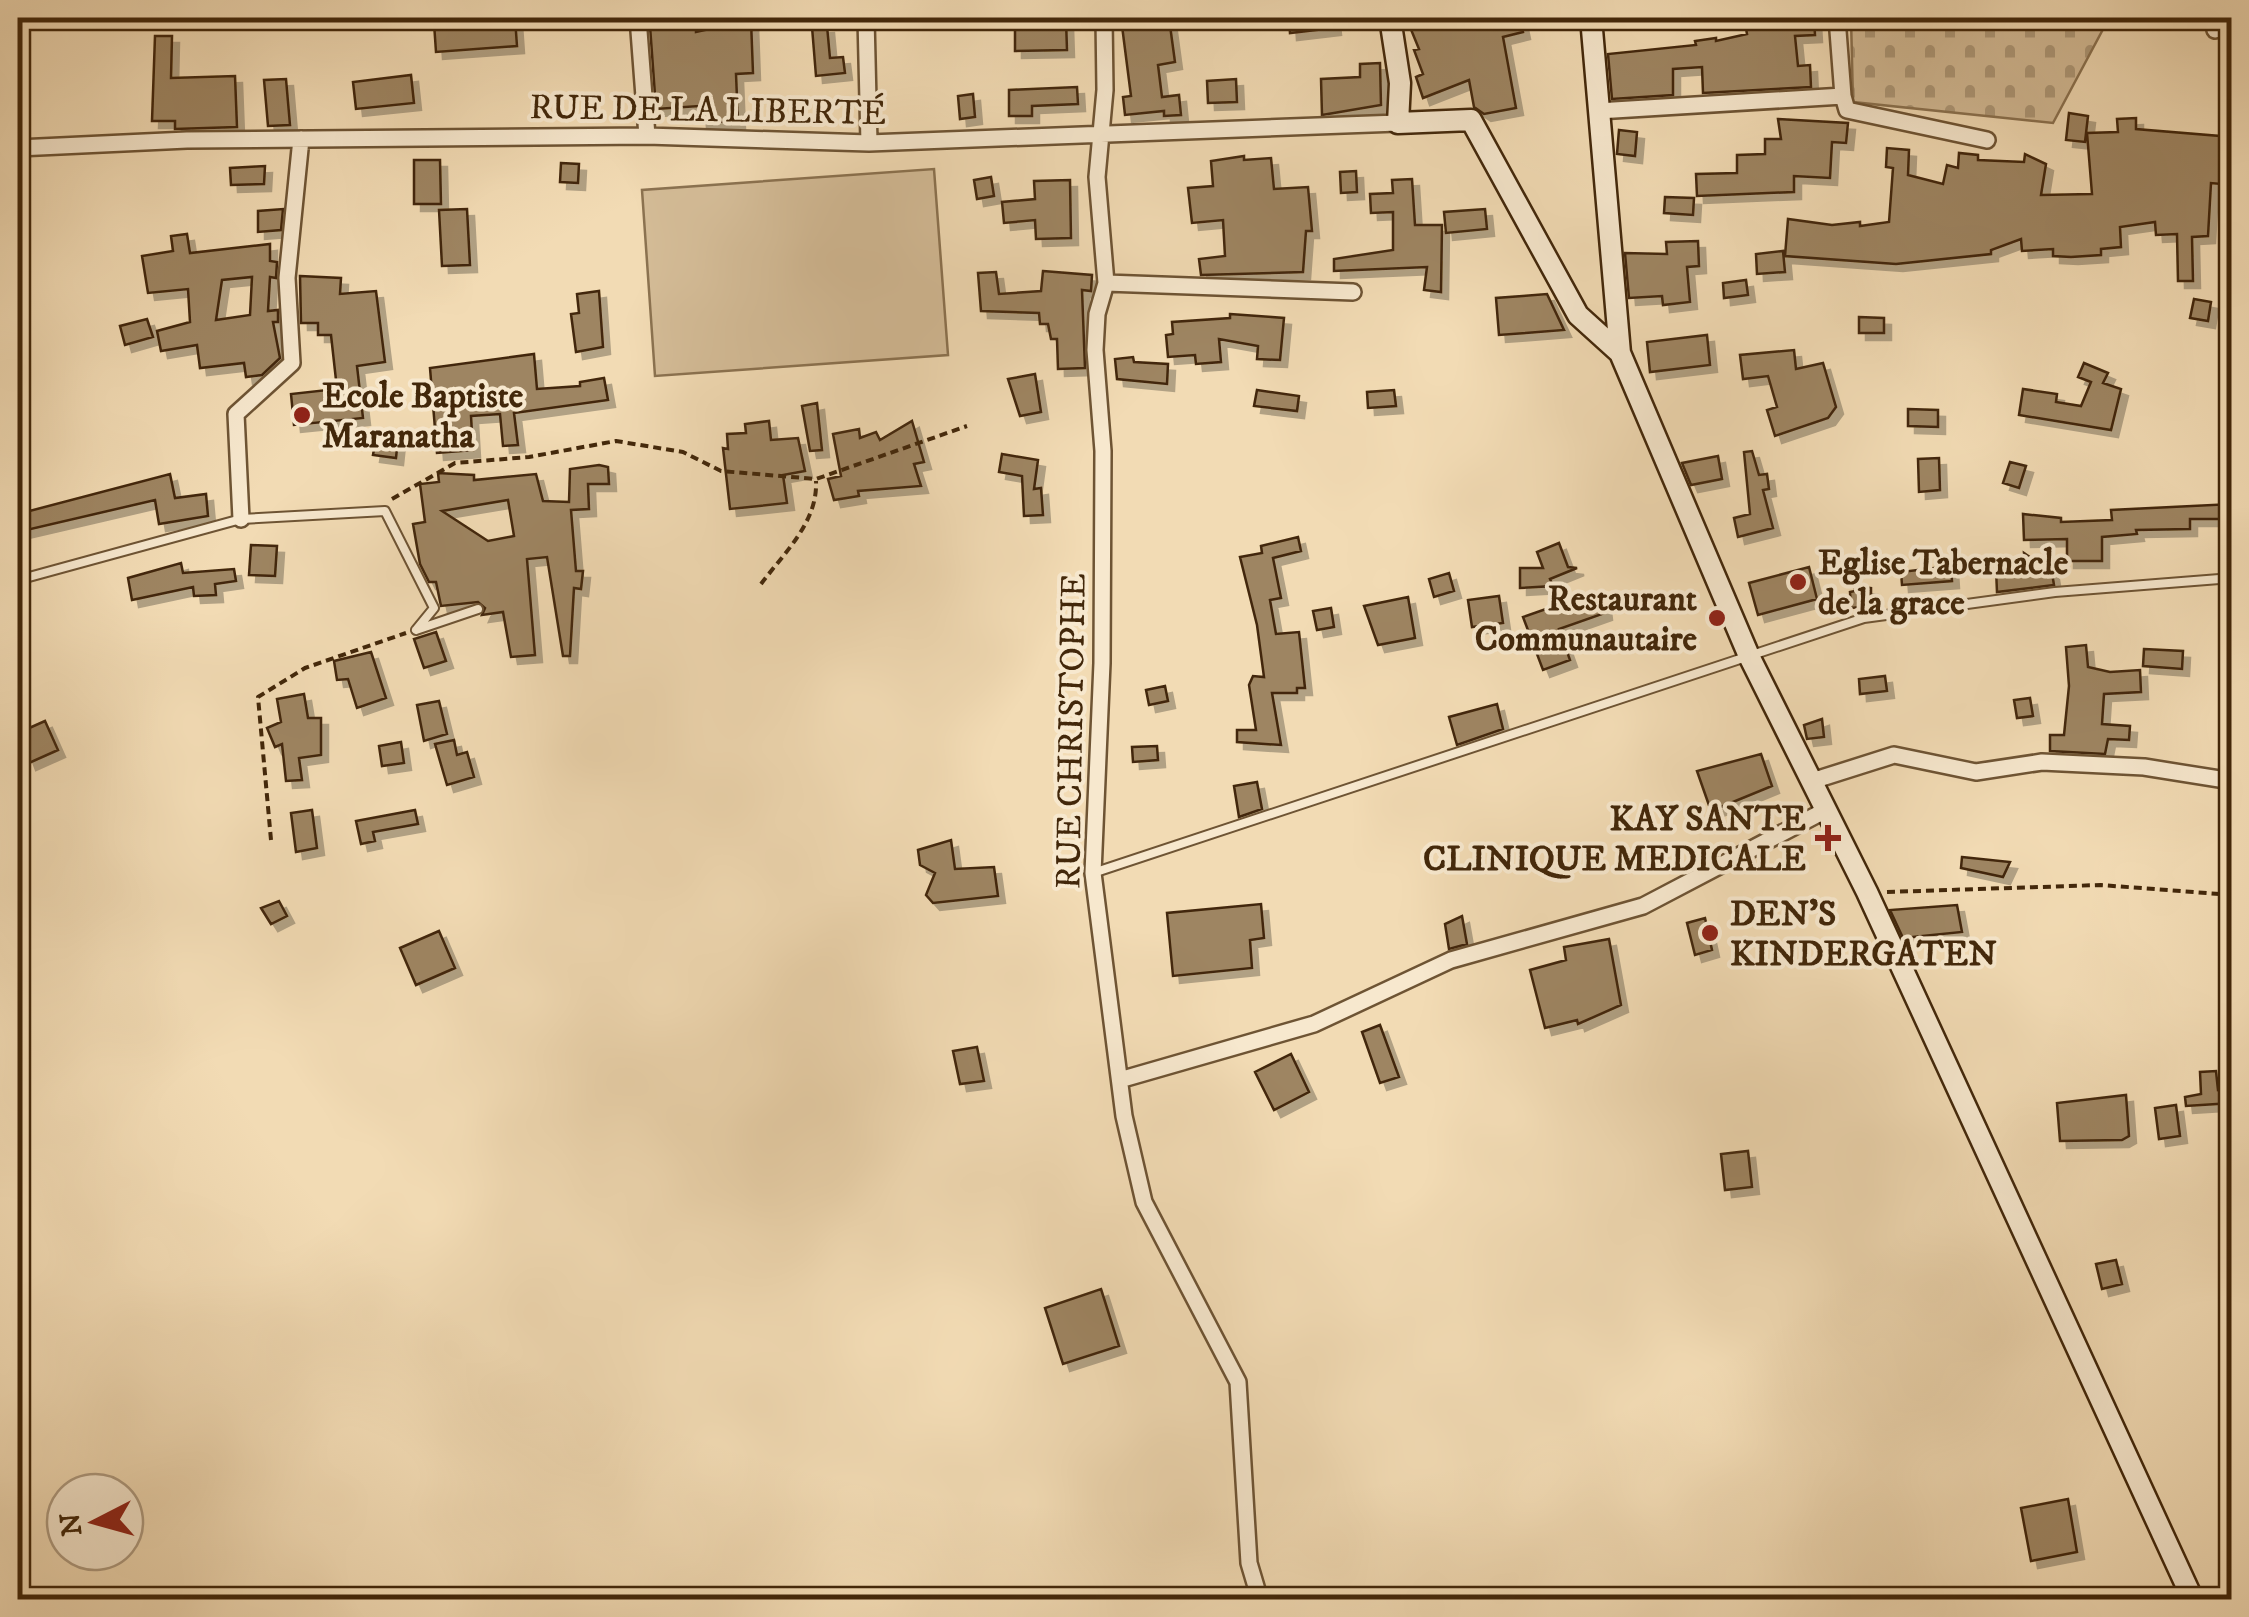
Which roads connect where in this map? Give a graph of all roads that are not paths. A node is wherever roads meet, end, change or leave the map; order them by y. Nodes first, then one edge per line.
1 (638, 18) edge
2 (866, 18) edge
3 (1104, 18) edge
4 (1390, 18) edge
5 (1591, 18) edge
6 (1838, 18) edge
7 (1843, 96) junction
8 (1598, 111) junction
9 (1398, 124) junction
10 (1103, 133) junction
11 (647, 136) junction
12 (302, 139) junction
13 (1987, 140) dead end
14 (869, 143) junction
15 (18, 148) edge
16 (1106, 284) junction
17 (1353, 292) dead end
18 (1620, 353) junction
19 (242, 519) junction
20 (2232, 578) edge
21 (18, 580) edge
22 (478, 609) dead end
23 (1749, 656) junction
24 (1812, 781) junction
25 (2232, 781) edge
26 (1826, 810) junction
27 (1093, 873) junction
28 (1123, 1080) junction
29 (1260, 1600) edge
30 (2194, 1600) edge

1 - 11 street
2 - 14 street
3 - 10 street, RUE CHRISTOPHE
4 - 9 street
5 - 8 street
6 - 7 street
7 - 8 street
7 - 13 street
8 - 18 street
9 - 10 street, RUE DE LA LIBERTÉ
9 - 18 street
10 - 14 street, RUE DE LA LIBERTÉ
10 - 16 street, RUE CHRISTOPHE
11 - 12 street, RUE DE LA LIBERTÉ
11 - 14 street, RUE DE LA LIBERTÉ
12 - 15 street, RUE DE LA LIBERTÉ
12 - 19 street
16 - 17 street
16 - 27 street, RUE CHRISTOPHE
18 - 23 street
19 - 21 lane
19 - 22 lane
20 - 23 lane
23 - 24 street
23 - 27 lane
24 - 25 street
24 - 26 street
26 - 28 street
26 - 30 street
27 - 28 street, RUE CHRISTOPHE
28 - 29 street, RUE CHRISTOPHE

